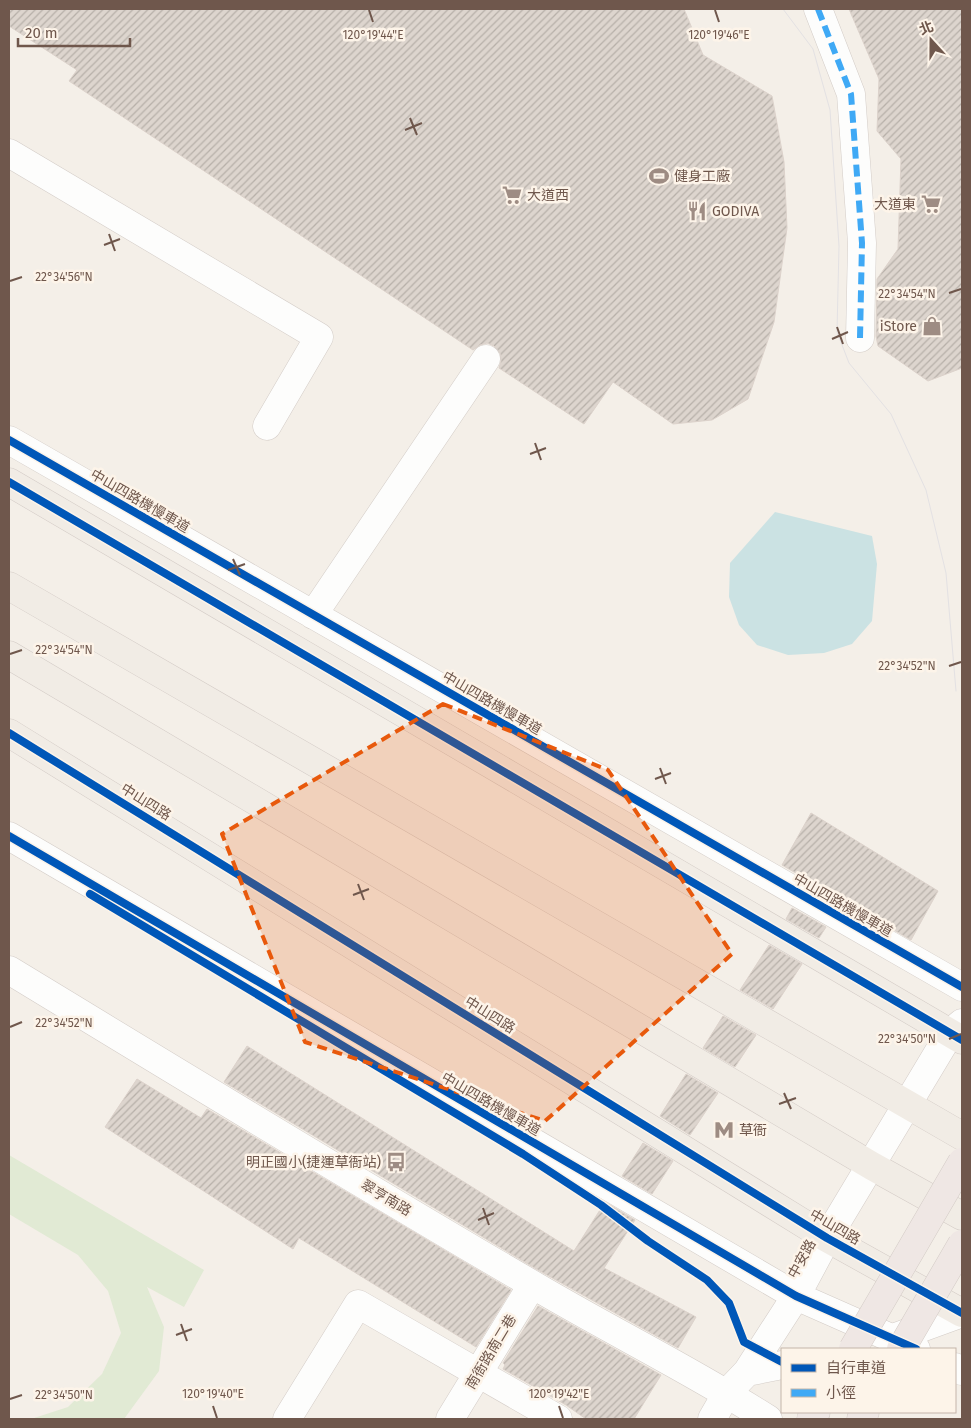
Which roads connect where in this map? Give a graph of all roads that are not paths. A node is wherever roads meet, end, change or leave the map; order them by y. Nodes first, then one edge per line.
1 (818, 9) edge
2 (9, 153) edge
3 (860, 338) dead end
4 (486, 359) dead end
5 (267, 426) dead end
6 (9, 440) edge
7 (9, 482) edge
8 (9, 586) edge
9 (313, 615) junction
10 (9, 655) edge
11 (9, 733) edge
12 (9, 836) edge
13 (9, 970) edge
14 (962, 987) edge
15 (958, 1032) edge
16 (908, 1105) junction
17 (962, 1136) edge
18 (962, 1162) edge
19 (872, 1166) junction
20 (962, 1216) edge
21 (827, 1238) junction
22 (962, 1244) edge
23 (532, 1285) junction
24 (796, 1296) junction
25 (962, 1313) edge
26 (903, 1346) edge
27 (853, 1348) edge
28 (869, 1348) edge
29 (781, 1365) edge
30 (478, 1372) junction
31 (747, 1372) junction
32 (727, 1393) junction
33 (287, 1419) edge
34 (450, 1419) edge
35 (558, 1419) edge
36 (712, 1419) edge
37 (768, 1419) edge

1 - 3 street
2 - 5 street
4 - 9 street
6 - 9 street, 中山四路機慢車道
7 - 15 main road
8 - 16 main road
9 - 14 street, 中山四路機慢車道
10 - 19 main road
11 - 21 main road, 中山四路
12 - 24 street, 中山四路機慢車道
13 - 23 street, 翠亨南路
15 - 16 street, 中安路
16 - 17 main road
16 - 19 street, 中安路
18 - 27 highway, bridge
19 - 20 main road
19 - 21 street, 中安路
21 - 24 street, 中安路
21 - 25 main road, 中山四路
22 - 26 highway, bridge
23 - 30 street, 南衙路南二巷
23 - 32 street, 翠亨南路
24 - 26 street, 中山四路機慢車道
24 - 31 street, 中安路
25 - 26 street
26 - 28 street
29 - 31 street
30 - 33 street
30 - 34 street, 南衙路南二巷
30 - 35 street
31 - 32 street, 中安路
32 - 36 street, 中安路
32 - 37 street, 翠亨南路

